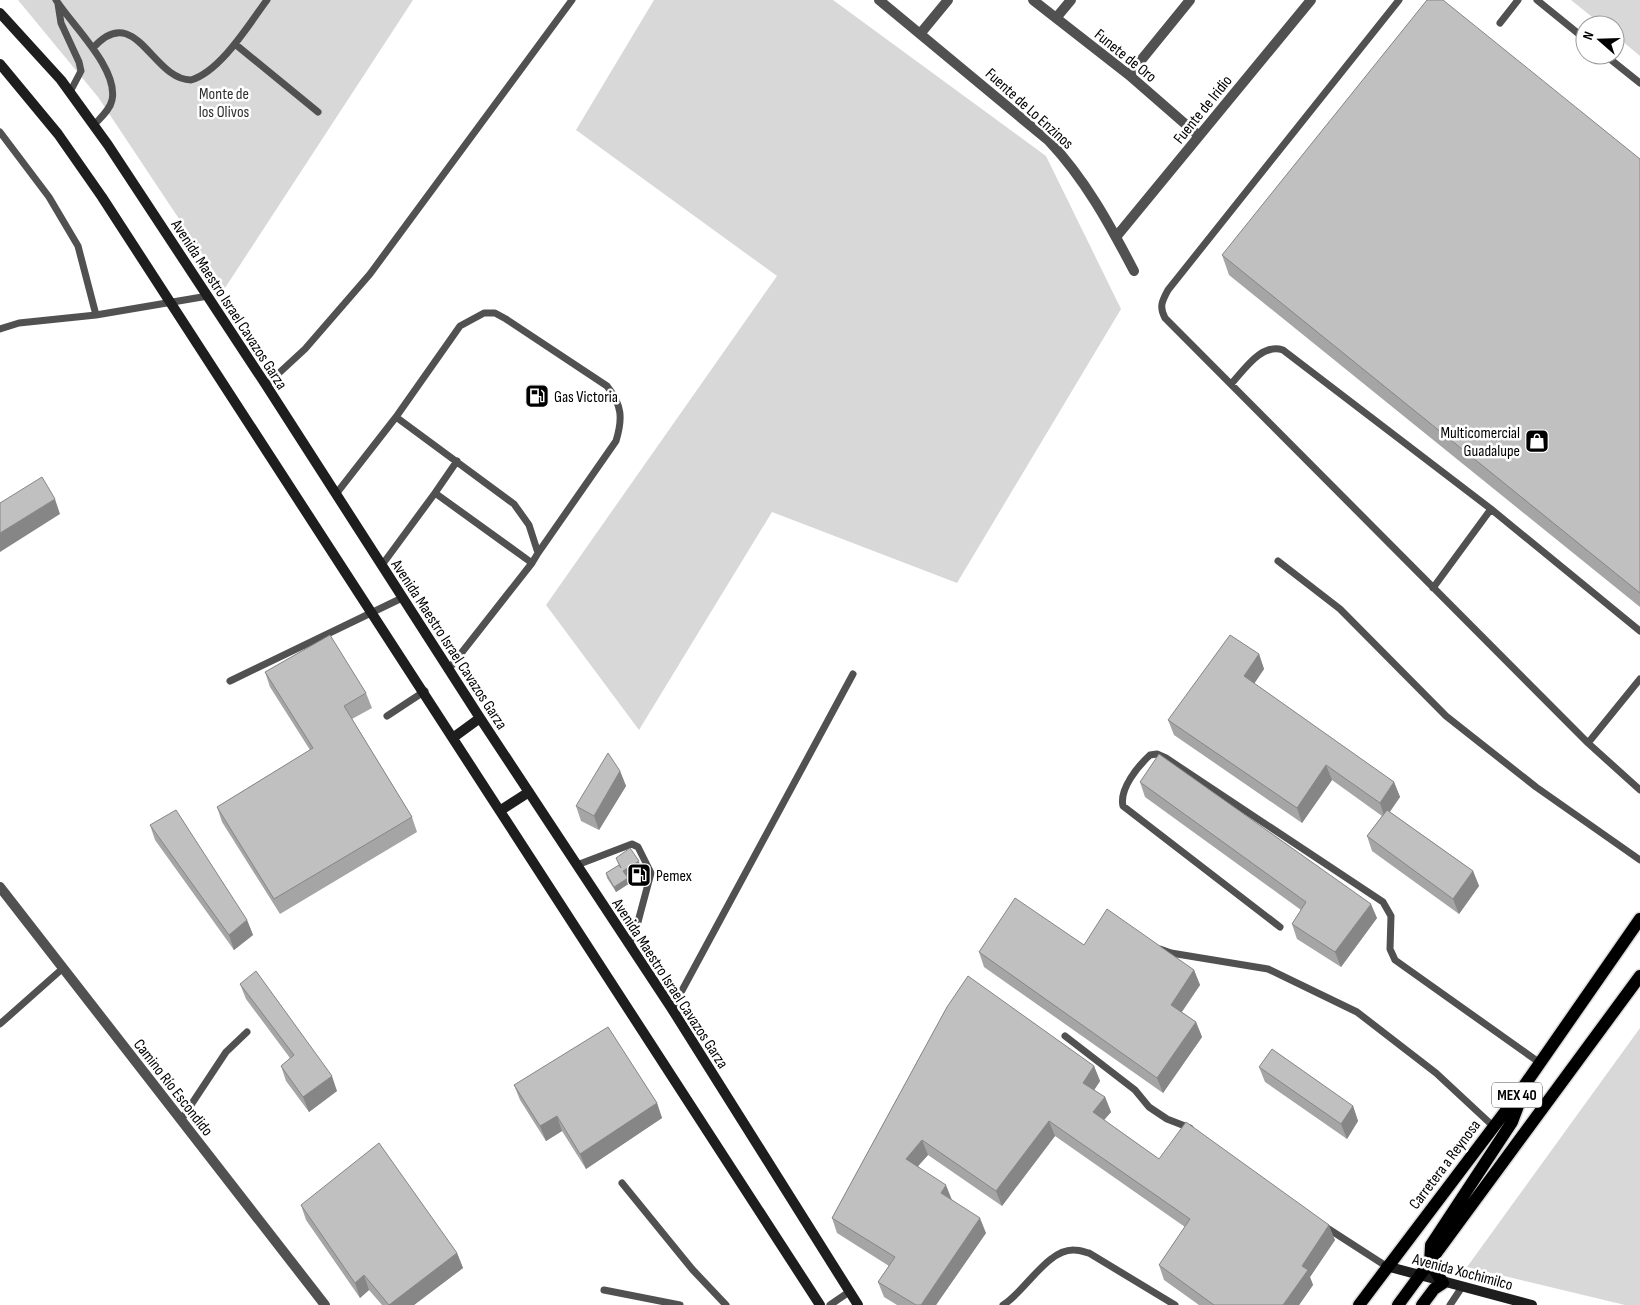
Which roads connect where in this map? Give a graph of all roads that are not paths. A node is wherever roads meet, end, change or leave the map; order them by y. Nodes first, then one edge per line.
1 (267, 0) edge
2 (572, 0) edge
3 (879, 0) edge
4 (948, 0) edge
5 (1033, 0) edge
6 (1071, 0) edge
7 (1190, 0) edge
8 (1311, 0) edge
9 (1400, 0) edge
10 (1518, 0) edge
11 (1536, 0) edge
12 (57, 2) edge
13 (0, 13) edge
14 (1056, 18) junction
15 (1500, 23) dead end
16 (1575, 31) edge
17 (920, 34) junction
18 (235, 44) junction
19 (92, 48) junction
20 (0, 64) edge
21 (1618, 65) edge
22 (1129, 75) junction
23 (1640, 83) edge
24 (70, 92) junction
25 (318, 112) dead end
26 (94, 125) junction
27 (0, 132) edge
28 (1199, 136) junction
29 (1116, 237) junction
30 (1134, 271) dead end
31 (208, 296) junction
32 (171, 302) junction
33 (96, 315) junction
34 (0, 329) edge
35 (1231, 384) junction
36 (266, 386) junction
37 (396, 417) junction
38 (457, 461) junction
39 (336, 494) junction
40 (434, 494) junction
41 (1491, 510) junction
42 (538, 553) junction
43 (1278, 561) dead end
44 (532, 564) junction
45 (382, 565) junction
46 (1433, 588) junction
47 (402, 598) junction
48 (373, 613) junction
49 (1640, 631) edge
50 (448, 670) junction
51 (853, 674) dead end
52 (1640, 679) edge
53 (230, 681) dead end
54 (424, 692) junction
55 (387, 716) dead end
56 (480, 718) junction
57 (454, 737) junction
58 (1588, 743) junction
59 (1640, 790) edge
60 (529, 792) junction
61 (501, 810) junction
62 (1640, 860) edge
63 (576, 865) junction
64 (0, 888) edge
65 (1640, 919) edge
66 (1280, 927) dead end
67 (1155, 946) edge
68 (631, 948) junction
69 (62, 969) junction
70 (1640, 976) edge
71 (672, 1009) junction
72 (0, 1024) edge
73 (247, 1032) dead end
74 (1065, 1036) dead end
75 (1540, 1063) junction
76 (1517, 1096) junction
77 (181, 1120) junction
78 (1493, 1126) junction
79 (1196, 1132) edge
80 (622, 1182) dead end
81 (1314, 1218) edge
82 (1430, 1263) junction
83 (1386, 1266) junction
84 (1420, 1276) junction
85 (1444, 1283) junction
86 (1462, 1287) junction
87 (604, 1290) dead end
88 (849, 1292) junction
89 (325, 1305) edge
90 (680, 1305) edge
91 (726, 1305) edge
92 (820, 1305) edge
93 (830, 1305) edge
94 (858, 1305) edge
95 (1003, 1305) edge
96 (1175, 1305) edge
97 (1359, 1305) edge
98 (1398, 1305) edge
99 (1422, 1305) edge
100 (1450, 1305) edge
101 (1532, 1305) edge

1 - 18 lane
2 - 36 lane
3 - 17 street, Fuente de Lo Enzinos
4 - 17 street
5 - 14 street, Funete de Oro
6 - 14 street
7 - 22 street
8 - 28 street, Fuente de Iridio
9 - 35 lane
10 - 15 lane
11 - 16 lane
12 - 19 lane
12 - 24 lane
13 - 24 main road, Avenida Maestro Israel Cavazos Garza
14 - 22 street, Funete de Oro
17 - 29 street, Fuente de Lo Enzinos
18 - 19 lane
18 - 25 lane
19 - 26 lane
20 - 32 main road
21 - 23 lane
22 - 28 street, Funete de Oro
24 - 26 main road, Avenida Maestro Israel Cavazos Garza
26 - 31 main road, Avenida Maestro Israel Cavazos Garza
27 - 33 lane
28 - 29 street, Fuente de Iridio
29 - 30 street, Fuente de Lo Enzinos
31 - 32 lane
31 - 36 main road, Avenida Maestro Israel Cavazos Garza
32 - 33 lane
32 - 48 main road
33 - 34 lane
35 - 41 lane
35 - 46 lane
36 - 39 main road, Avenida Maestro Israel Cavazos Garza
37 - 38 lane
37 - 39 lane
37 - 42 lane
38 - 40 lane
38 - 42 lane
39 - 45 main road, Avenida Maestro Israel Cavazos Garza
40 - 44 lane
40 - 45 lane
41 - 46 lane
41 - 49 lane
42 - 44 lane
43 - 62 lane
44 - 50 lane
45 - 47 main road, Avenida Maestro Israel Cavazos Garza
46 - 58 lane
47 - 48 lane
47 - 50 main road, Avenida Maestro Israel Cavazos Garza
48 - 53 lane
48 - 54 main road
50 - 56 main road, Avenida Maestro Israel Cavazos Garza
51 - 71 lane
52 - 58 lane
54 - 55 lane
54 - 57 main road
56 - 57 main road
56 - 60 main road, Avenida Maestro Israel Cavazos Garza
57 - 61 main road
58 - 59 lane
60 - 61 main road
60 - 63 main road, Avenida Maestro Israel Cavazos Garza
61 - 92 main road
63 - 68 main road, Avenida Maestro Israel Cavazos Garza
63 - 68 lane
64 - 69 street, Camino Río Escondido
65 - 75 main road, Carretera a Reynosa / MEX 40
66 - 75 lane
67 - 78 lane
68 - 71 main road, Avenida Maestro Israel Cavazos Garza
69 - 72 lane
69 - 77 street, Camino Río Escondido
70 - 82 main road, MEX 40
71 - 88 main road, Avenida Maestro Israel Cavazos Garza
73 - 77 lane
74 - 79 lane
75 - 76 main road, Carretera a Reynosa / MEX 40
76 - 78 main road, Carretera a Reynosa / MEX 40
76 - 82 main road
77 - 89 street, Camino Río Escondido
78 - 83 main road, Carretera a Reynosa / MEX 40
80 - 91 lane
81 - 83 lane
82 - 84 main road, MEX 40
82 - 85 main road
83 - 84 main road, Avenida Xochimilco
83 - 97 main road, Carretera a Reynosa / MEX 40
84 - 85 main road, Avenida Xochimilco
84 - 98 main road, MEX 40
85 - 86 main road, Avenida Xochimilco
85 - 99 main road
86 - 100 lane
86 - 101 main road, Avenida Xochimilco
87 - 90 lane
88 - 93 lane
88 - 94 main road, Avenida Maestro Israel Cavazos Garza
95 - 96 lane

